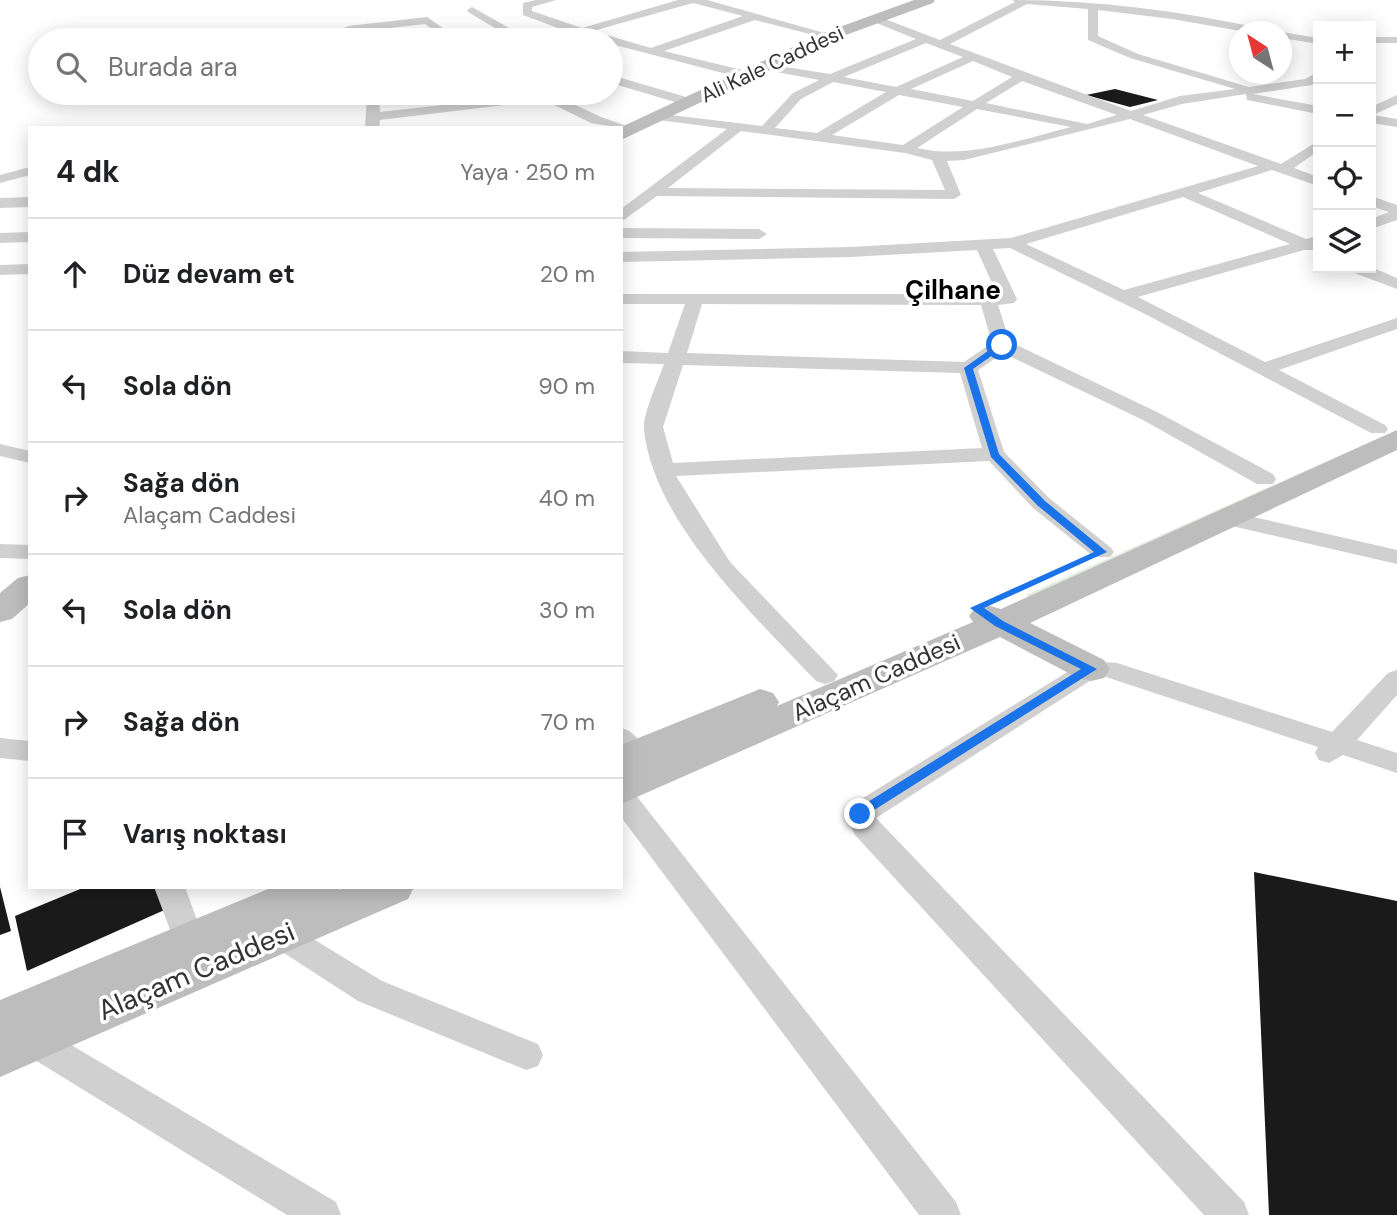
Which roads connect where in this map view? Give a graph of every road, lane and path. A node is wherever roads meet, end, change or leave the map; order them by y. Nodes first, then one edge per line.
1 (551, 0) edge
2 (690, 0) edge
3 (695, 0) edge
4 (926, 0) edge
5 (1018, 0) edge
6 (1166, 0) edge
7 (1025, 1) edge
8 (1060, 1) edge
9 (524, 2) edge
10 (1093, 5) junction
11 (472, 10) dead end
12 (1165, 13) junction
13 (755, 16) junction
14 (873, 18) junction
15 (1229, 25) edge
16 (357, 28) edge
17 (438, 28) edge
18 (503, 28) edge
19 (566, 28) edge
20 (591, 28) edge
21 (829, 36) junction
22 (1292, 37) edge
23 (925, 39) junction
24 (1376, 40) edge
25 (1397, 40) edge
26 (1312, 41) edge
27 (623, 44) edge
28 (939, 45) junction
29 (650, 51) junction
30 (971, 58) junction
31 (765, 66) junction
32 (746, 75) junction
33 (1021, 76) junction
34 (832, 78) junction
35 (1313, 81) edge
36 (623, 83) edge
37 (1255, 90) junction
38 (897, 91) junction
39 (1233, 93) junction
40 (1376, 99) edge
41 (1394, 102) edge
42 (688, 103) junction
43 (502, 105) edge
44 (565, 105) edge
45 (974, 105) junction
46 (1313, 109) edge
47 (1376, 110) edge
48 (659, 116) junction
49 (1130, 116) junction
50 (1376, 120) edge
51 (373, 122) edge
52 (1397, 123) edge
53 (611, 126) edge
54 (738, 127) junction
55 (1090, 127) junction
56 (765, 131) junction
57 (626, 132) edge
58 (818, 138) junction
59 (1314, 147) edge
60 (905, 149) junction
61 (937, 157) junction
62 (1277, 168) junction
63 (28, 172) edge
64 (0, 180) edge
65 (1313, 180) edge
66 (1397, 191) edge
67 (655, 192) junction
68 (1186, 192) junction
69 (1376, 198) edge
70 (28, 202) edge
71 (1376, 202) edge
72 (0, 203) edge
73 (1397, 212) edge
74 (623, 216) edge
75 (1376, 222) edge
76 (623, 233) edge
77 (759, 234) dead end
78 (28, 237) edge
79 (0, 238) edge
80 (1012, 243) junction
81 (983, 245) junction
82 (1313, 245) edge
83 (1313, 245) edge
84 (623, 257) edge
85 (28, 269) edge
86 (2, 271) edge
87 (1370, 273) edge
88 (1397, 284) edge
89 (1122, 296) junction
90 (623, 299) edge
91 (695, 300) junction
92 (988, 300) junction
93 (1397, 323) edge
94 (1002, 345) junction
95 (623, 357) edge
96 (674, 360) junction
97 (968, 368) junction
98 (1263, 369) junction
99 (1391, 429) edge
100 (0, 450) edge
101 (994, 454) junction
102 (28, 457) edge
103 (664, 470) junction
104 (1265, 480) junction
105 (1227, 518) junction
106 (0, 551) edge
107 (28, 552) edge
108 (1102, 552) junction
109 (1397, 557) edge
110 (28, 587) edge
111 (0, 611) edge
112 (987, 616) junction
113 (1091, 669) junction
114 (825, 675) junction
115 (1397, 679) edge
116 (0, 748) edge
117 (1332, 750) junction
118 (28, 751) edge
119 (1397, 763) edge
120 (624, 765) edge
121 (623, 799) edge
122 (170, 889) edge
123 (314, 889) edge
124 (387, 889) edge
125 (281, 935) junction
126 (189, 942) junction
127 (15, 1032) edge
128 (526, 1055) dead end
129 (322, 1215) edge
130 (942, 1215) edge
131 (1230, 1215) edge

1 - 9 street
2 - 20 street
3 - 13 street
4 - 14 main road, Ali Kale Caddesi
5 - 7 street
6 - 12 street
7 - 8 street
7 - 28 street
8 - 10 street
9 - 19 street
10 - 12 street
10 - 37 street
11 - 18 street
12 - 15 street
13 - 21 street
13 - 29 street
14 - 21 main road, Ali Kale Caddesi
14 - 23 street
16 - 17 street
21 - 31 main road, Ali Kale Caddesi
22 - 26 street
23 - 28 street
23 - 34 street
24 - 25 street
27 - 29 street
28 - 30 street
29 - 32 street
30 - 33 street
30 - 38 street
31 - 32 main road, Ali Kale Caddesi
31 - 34 street
32 - 42 main road, Ali Kale Caddesi
33 - 45 street
33 - 49 street
34 - 38 street
34 - 56 street
35 - 37 street
36 - 42 street
37 - 39 street
38 - 45 street
38 - 58 street
39 - 46 street
39 - 49 street
40 - 41 street
41 - 47 street
42 - 48 main road, Ali Kale Caddesi
43 - 51 street
44 - 53 street
45 - 55 street
45 - 60 street
48 - 54 street
48 - 57 main road, Ali Kale Caddesi
49 - 55 street
49 - 62 street
50 - 52 street
54 - 56 street
54 - 67 street
55 - 61 street
56 - 58 street
58 - 60 street
59 - 62 street
60 - 61 street
61 - 67 street
62 - 65 street
62 - 68 street
63 - 64 street
66 - 69 street
67 - 74 street
68 - 80 street
68 - 82 street
70 - 72 street
71 - 73 street
73 - 75 street
76 - 77 street
78 - 79 street
80 - 81 street
80 - 89 street
81 - 84 street
81 - 92 street
83 - 89 street
85 - 86 street
87 - 88 street
89 - 98 street
90 - 91 street
91 - 92 street
91 - 96 street
92 - 94 street
93 - 98 street
94 - 97 street
94 - 104 street
95 - 96 street
96 - 97 street
96 - 103 street
97 - 101 street
98 - 99 street
99 - 104 main road, Alaçam Caddesi
99 - 105 main road, Alaçam Caddesi
100 - 102 street
101 - 103 street
101 - 108 street
103 - 114 street
104 - 108 main road, Alaçam Caddesi
105 - 109 street
105 - 112 main road, Alaçam Caddesi
106 - 107 street
108 - 112 main road, Alaçam Caddesi
110 - 111 main road
112 - 113 main road
112 - 114 main road, Alaçam Caddesi
112 - 120 main road, Alaçam Caddesi
113 - 117 street
113 - 131 street
114 - 120 main road, Alaçam Caddesi
115 - 117 street
116 - 118 street
117 - 119 street
121 - 130 street
122 - 126 street
123 - 126 main road, Alaçam Caddesi
124 - 125 main road, Alaçam Caddesi
125 - 127 main road, Alaçam Caddesi
125 - 128 street
126 - 127 main road, Alaçam Caddesi
127 - 129 street

